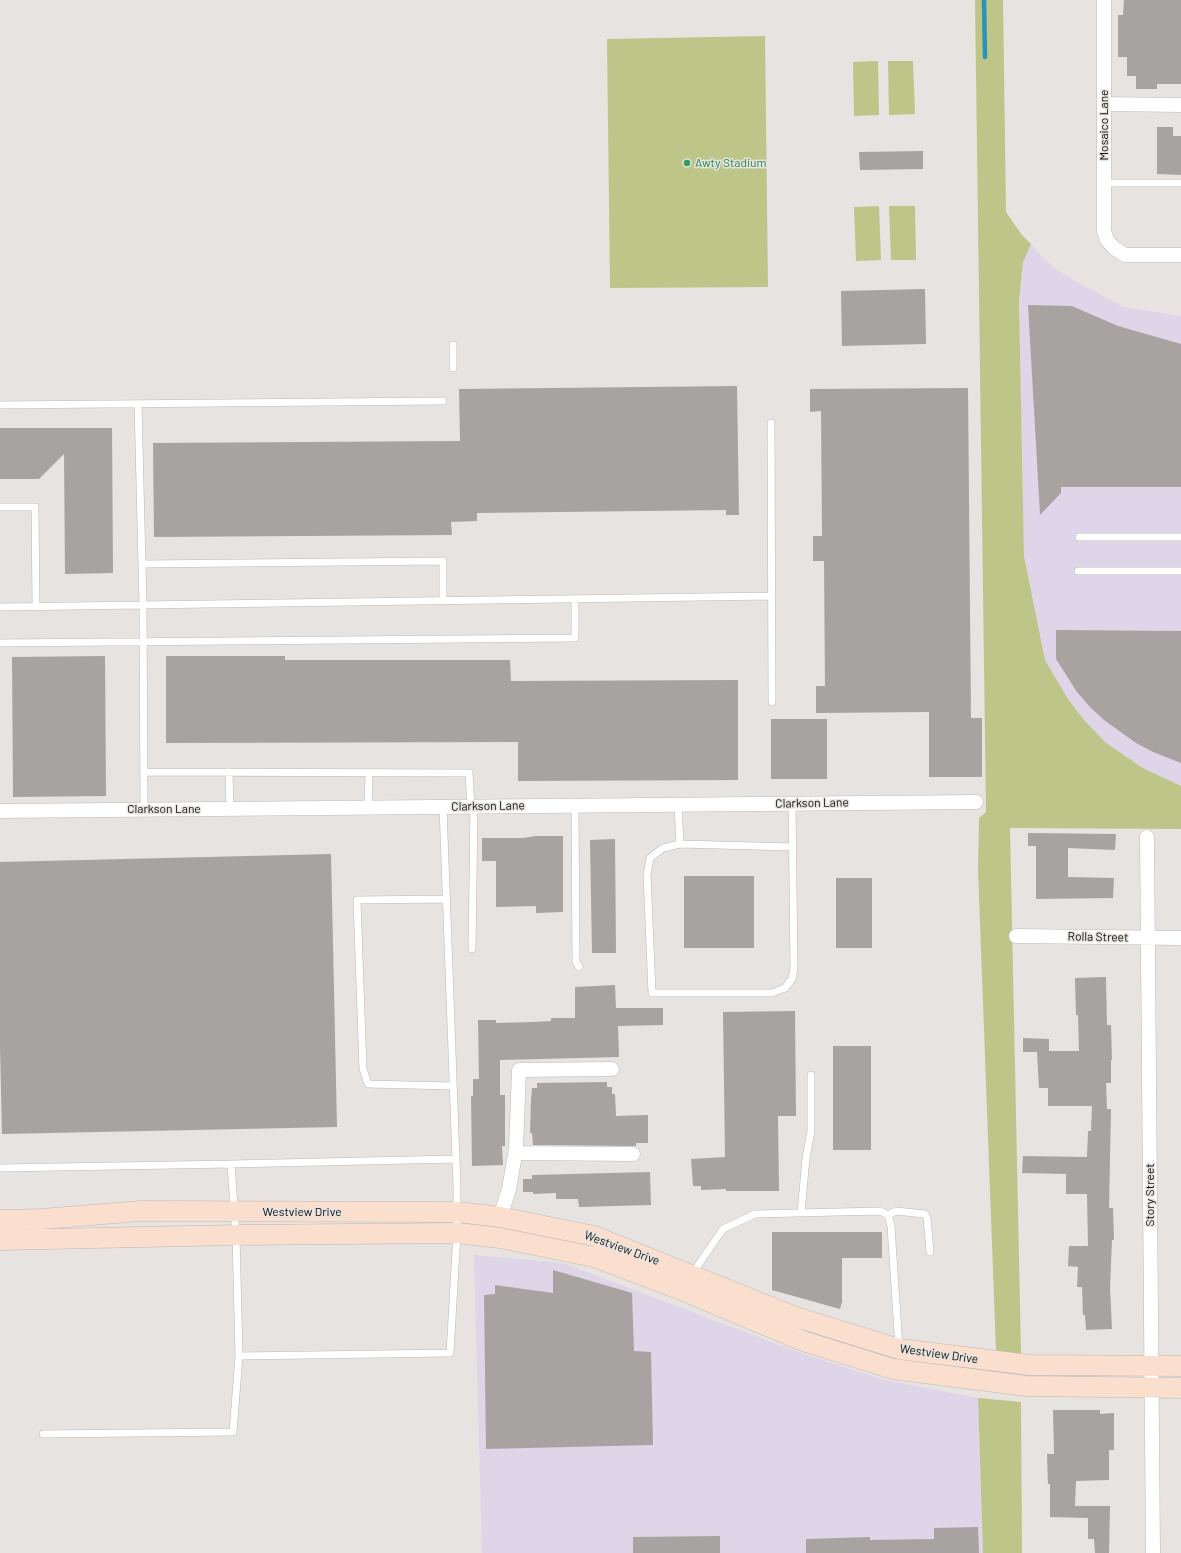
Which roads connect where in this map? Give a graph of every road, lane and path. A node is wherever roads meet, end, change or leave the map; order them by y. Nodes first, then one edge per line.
1 (1104, 0) edge
2 (1104, 104) junction
3 (1181, 104) edge
4 (1104, 183) junction
5 (1181, 184) edge
6 (1181, 255) edge
7 (453, 345) dead end
8 (453, 368) dead end
9 (443, 401) dead end
10 (138, 404) junction
11 (0, 405) edge
12 (771, 423) dead end
13 (0, 507) edge
14 (1079, 537) dead end
15 (1181, 537) edge
16 (142, 564) junction
17 (1078, 571) dead end
18 (1181, 571) edge
19 (772, 596) junction
20 (575, 599) junction
21 (443, 601) junction
22 (144, 605) junction
23 (0, 606) edge
24 (36, 606) junction
25 (144, 641) junction
26 (0, 643) edge
27 (772, 702) dead end
28 (144, 772) junction
29 (229, 772) junction
30 (369, 773) junction
31 (976, 802) dead end
32 (792, 804) junction
33 (678, 805) junction
34 (575, 806) junction
35 (443, 807) junction
36 (472, 807) junction
37 (368, 808) junction
38 (230, 809) junction
39 (144, 810) junction
40 (0, 811) edge
41 (1147, 837) dead end
42 (680, 844) junction
43 (792, 847) junction
44 (446, 899) junction
45 (1016, 936) dead end
46 (1148, 938) junction
47 (1181, 938) edge
48 (472, 949) dead end
49 (579, 967) dead end
50 (612, 1069) dead end
51 (811, 1075) dead end
52 (453, 1086) junction
53 (516, 1154) junction
54 (633, 1154) dead end
55 (455, 1159) junction
56 (231, 1164) junction
57 (0, 1168) edge
58 (235, 1212) junction
59 (457, 1212) junction
60 (801, 1213) junction
61 (888, 1215) junction
62 (500, 1217) junction
63 (0, 1220) edge
64 (236, 1234) junction
65 (457, 1234) junction
66 (0, 1240) edge
67 (930, 1252) dead end
68 (692, 1274) junction
69 (899, 1349) junction
70 (239, 1356) junction
71 (1151, 1366) junction
72 (1181, 1366) edge
73 (1152, 1388) junction
74 (1181, 1388) edge
75 (43, 1434) dead end
76 (1153, 1553) edge

1 - 2 street, Mosaico Lane
2 - 3 street
2 - 4 street, Mosaico Lane
4 - 5 lane
4 - 6 street, Mosaico Lane
7 - 8 lane
9 - 10 lane
10 - 11 lane
10 - 16 lane
12 - 19 lane
13 - 24 lane
14 - 15 lane
16 - 21 lane
16 - 22 lane
17 - 18 lane
19 - 20 lane
19 - 27 lane
20 - 21 lane
20 - 25 lane
21 - 22 lane
22 - 24 lane
22 - 25 lane
23 - 24 lane
25 - 26 lane
25 - 28 lane
28 - 29 lane
28 - 39 lane
29 - 30 lane
29 - 38 lane
30 - 36 lane
30 - 37 lane
31 - 32 street, Clarkson Lane
32 - 33 street, Clarkson Lane
32 - 43 lane
33 - 34 street, Clarkson Lane
33 - 42 lane
34 - 36 street, Clarkson Lane
34 - 49 lane
35 - 36 street, Clarkson Lane
35 - 37 street, Clarkson Lane
35 - 44 lane
36 - 48 lane
37 - 38 street, Clarkson Lane
38 - 39 street, Clarkson Lane
39 - 40 street, Clarkson Lane
41 - 46 street, Story Street
42 - 43 lane
42 - 43 lane
44 - 52 lane
44 - 52 lane
45 - 46 street, Rolla Street
46 - 47 street, Rolla Street
46 - 71 street, Story Street
50 - 53 street
51 - 60 lane
52 - 55 lane
53 - 54 street
53 - 62 street
55 - 56 lane
55 - 59 lane
56 - 57 lane
56 - 58 lane
58 - 59 main road, Westview Drive
58 - 63 main road, Westview Drive
58 - 64 lane
59 - 62 main road, Westview Drive
59 - 65 lane
60 - 61 lane
60 - 68 lane
61 - 67 lane
61 - 69 lane
62 - 68 main road, Westview Drive
64 - 65 main road, Westview Drive
64 - 66 main road, Westview Drive
64 - 70 lane
65 - 70 lane
65 - 73 main road, Westview Drive
68 - 69 main road, Westview Drive
69 - 71 main road, Westview Drive
70 - 75 lane
71 - 72 main road, Westview Drive
71 - 73 street, Story Street
73 - 74 main road, Westview Drive
73 - 76 street, Story Street

